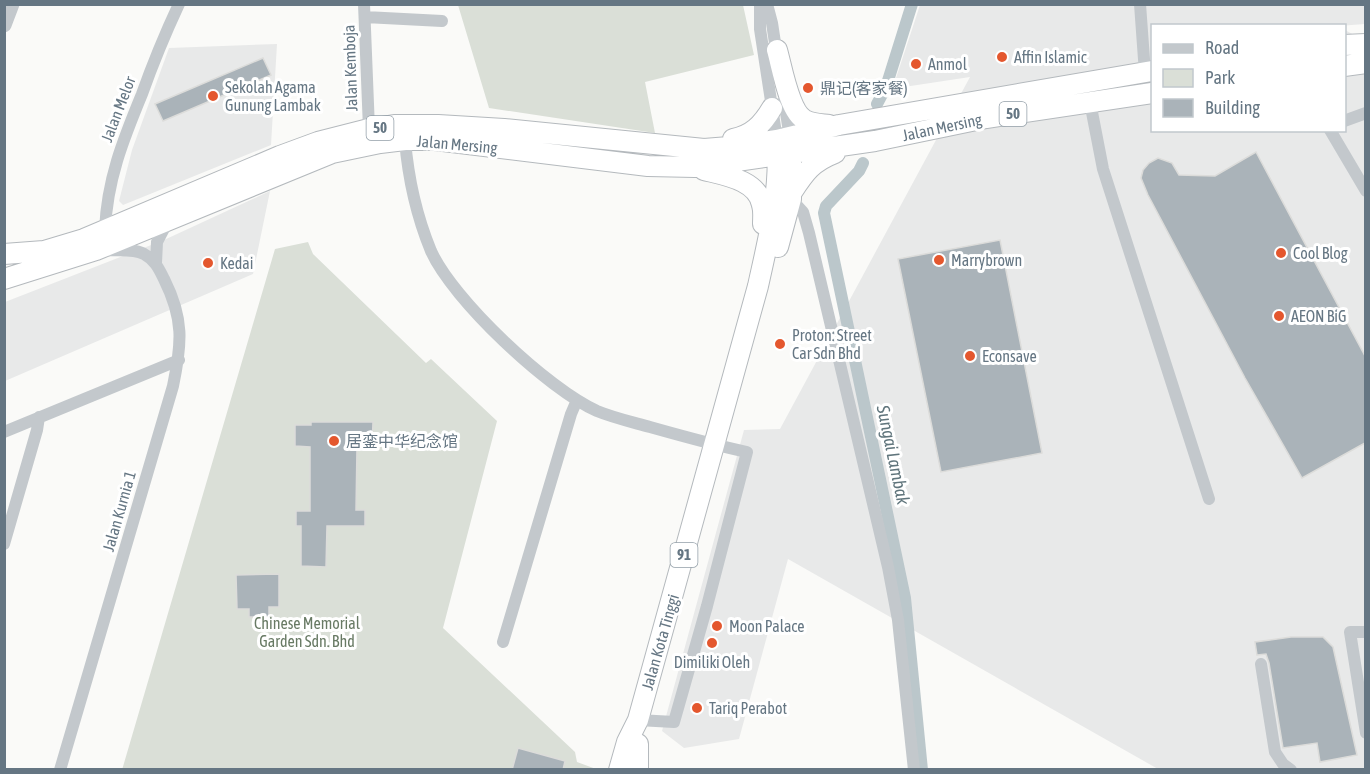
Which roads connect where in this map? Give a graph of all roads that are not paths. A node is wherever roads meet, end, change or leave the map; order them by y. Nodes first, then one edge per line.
1 (12, 4) edge
2 (179, 4) edge
3 (760, 4) edge
4 (766, 4) edge
5 (1140, 4) edge
6 (364, 11) edge
7 (442, 21) dead end
8 (4, 25) edge
9 (1365, 44) edge
10 (1346, 45) edge
11 (777, 50) junction
12 (1365, 63) edge
13 (1346, 66) edge
14 (1149, 72) edge
15 (1151, 93) edge
16 (1090, 102) junction
17 (772, 108) junction
18 (1365, 113) edge
19 (1346, 120) edge
20 (839, 125) junction
21 (369, 129) junction
22 (1331, 132) edge
23 (405, 140) junction
24 (864, 143) junction
25 (680, 147) junction
26 (784, 147) junction
27 (695, 167) junction
28 (1365, 191) edge
29 (791, 196) junction
30 (170, 219) junction
31 (105, 230) junction
32 (96, 250) junction
33 (4, 254) edge
34 (156, 263) junction
35 (4, 279) edge
36 (758, 286) junction
37 (178, 360) junction
38 (729, 391) junction
39 (577, 400) junction
40 (39, 417) junction
41 (4, 432) edge
42 (715, 445) junction
43 (1209, 499) dead end
44 (4, 544) edge
45 (1365, 632) edge
46 (502, 642) dead end
47 (1261, 664) dead end
48 (638, 720) junction
49 (1365, 733) edge
50 (638, 744) junction
51 (60, 770) edge
52 (619, 770) edge
53 (631, 770) edge
54 (638, 770) edge
55 (914, 770) edge
56 (1291, 770) edge

1 - 8 street
2 - 31 street, Jalan Melor
3 - 17 street
4 - 11 street
5 - 14 street
6 - 7 street
6 - 21 street, Jalan Kemboja
9 - 10 highway
11 - 20 highway
11 - 26 street
12 - 13 highway
14 - 20 highway, Jalan Mersing / 50
15 - 16 highway, Jalan Mersing / 50
16 - 24 highway, Jalan Mersing / 50
16 - 43 street
17 - 25 highway
17 - 26 street
18 - 19 street
20 - 26 highway, Jalan Mersing / 50
21 - 25 highway, Jalan Mersing / 50
21 - 31 highway, Jalan Mersing / 50
22 - 28 street
23 - 27 highway, Jalan Mersing / 50
23 - 30 highway, Jalan Mersing / 50
23 - 39 street
24 - 26 highway, Jalan Mersing / 50
24 - 29 highway
25 - 26 highway, Jalan Mersing / 50
26 - 27 highway, Jalan Mersing / 50
26 - 29 highway, Jalan Kota Tinggi / 91
26 - 36 highway, Jalan Kota Tinggi / 91
27 - 36 highway
29 - 38 highway, Jalan Kota Tinggi / 91
29 - 55 street
30 - 32 highway, Jalan Mersing / 50
30 - 34 street
31 - 33 highway, Jalan Mersing / 50
32 - 34 street
32 - 35 highway, Jalan Mersing / 50
34 - 37 street, Jalan Kurnia 1
36 - 38 highway, Jalan Kota Tinggi / 91
37 - 40 street
37 - 51 street, Jalan Kurnia 1
38 - 42 highway, Jalan Kota Tinggi / 91
39 - 42 street
39 - 46 street
40 - 41 street
40 - 44 street
42 - 48 highway, Jalan Kota Tinggi / 91
42 - 48 street
45 - 49 street
47 - 56 street
48 - 50 highway, Jalan Kota Tinggi / 91
48 - 52 highway, Jalan Kota Tinggi / 91
50 - 53 highway, Jalan Kota Tinggi / 91
50 - 54 highway

